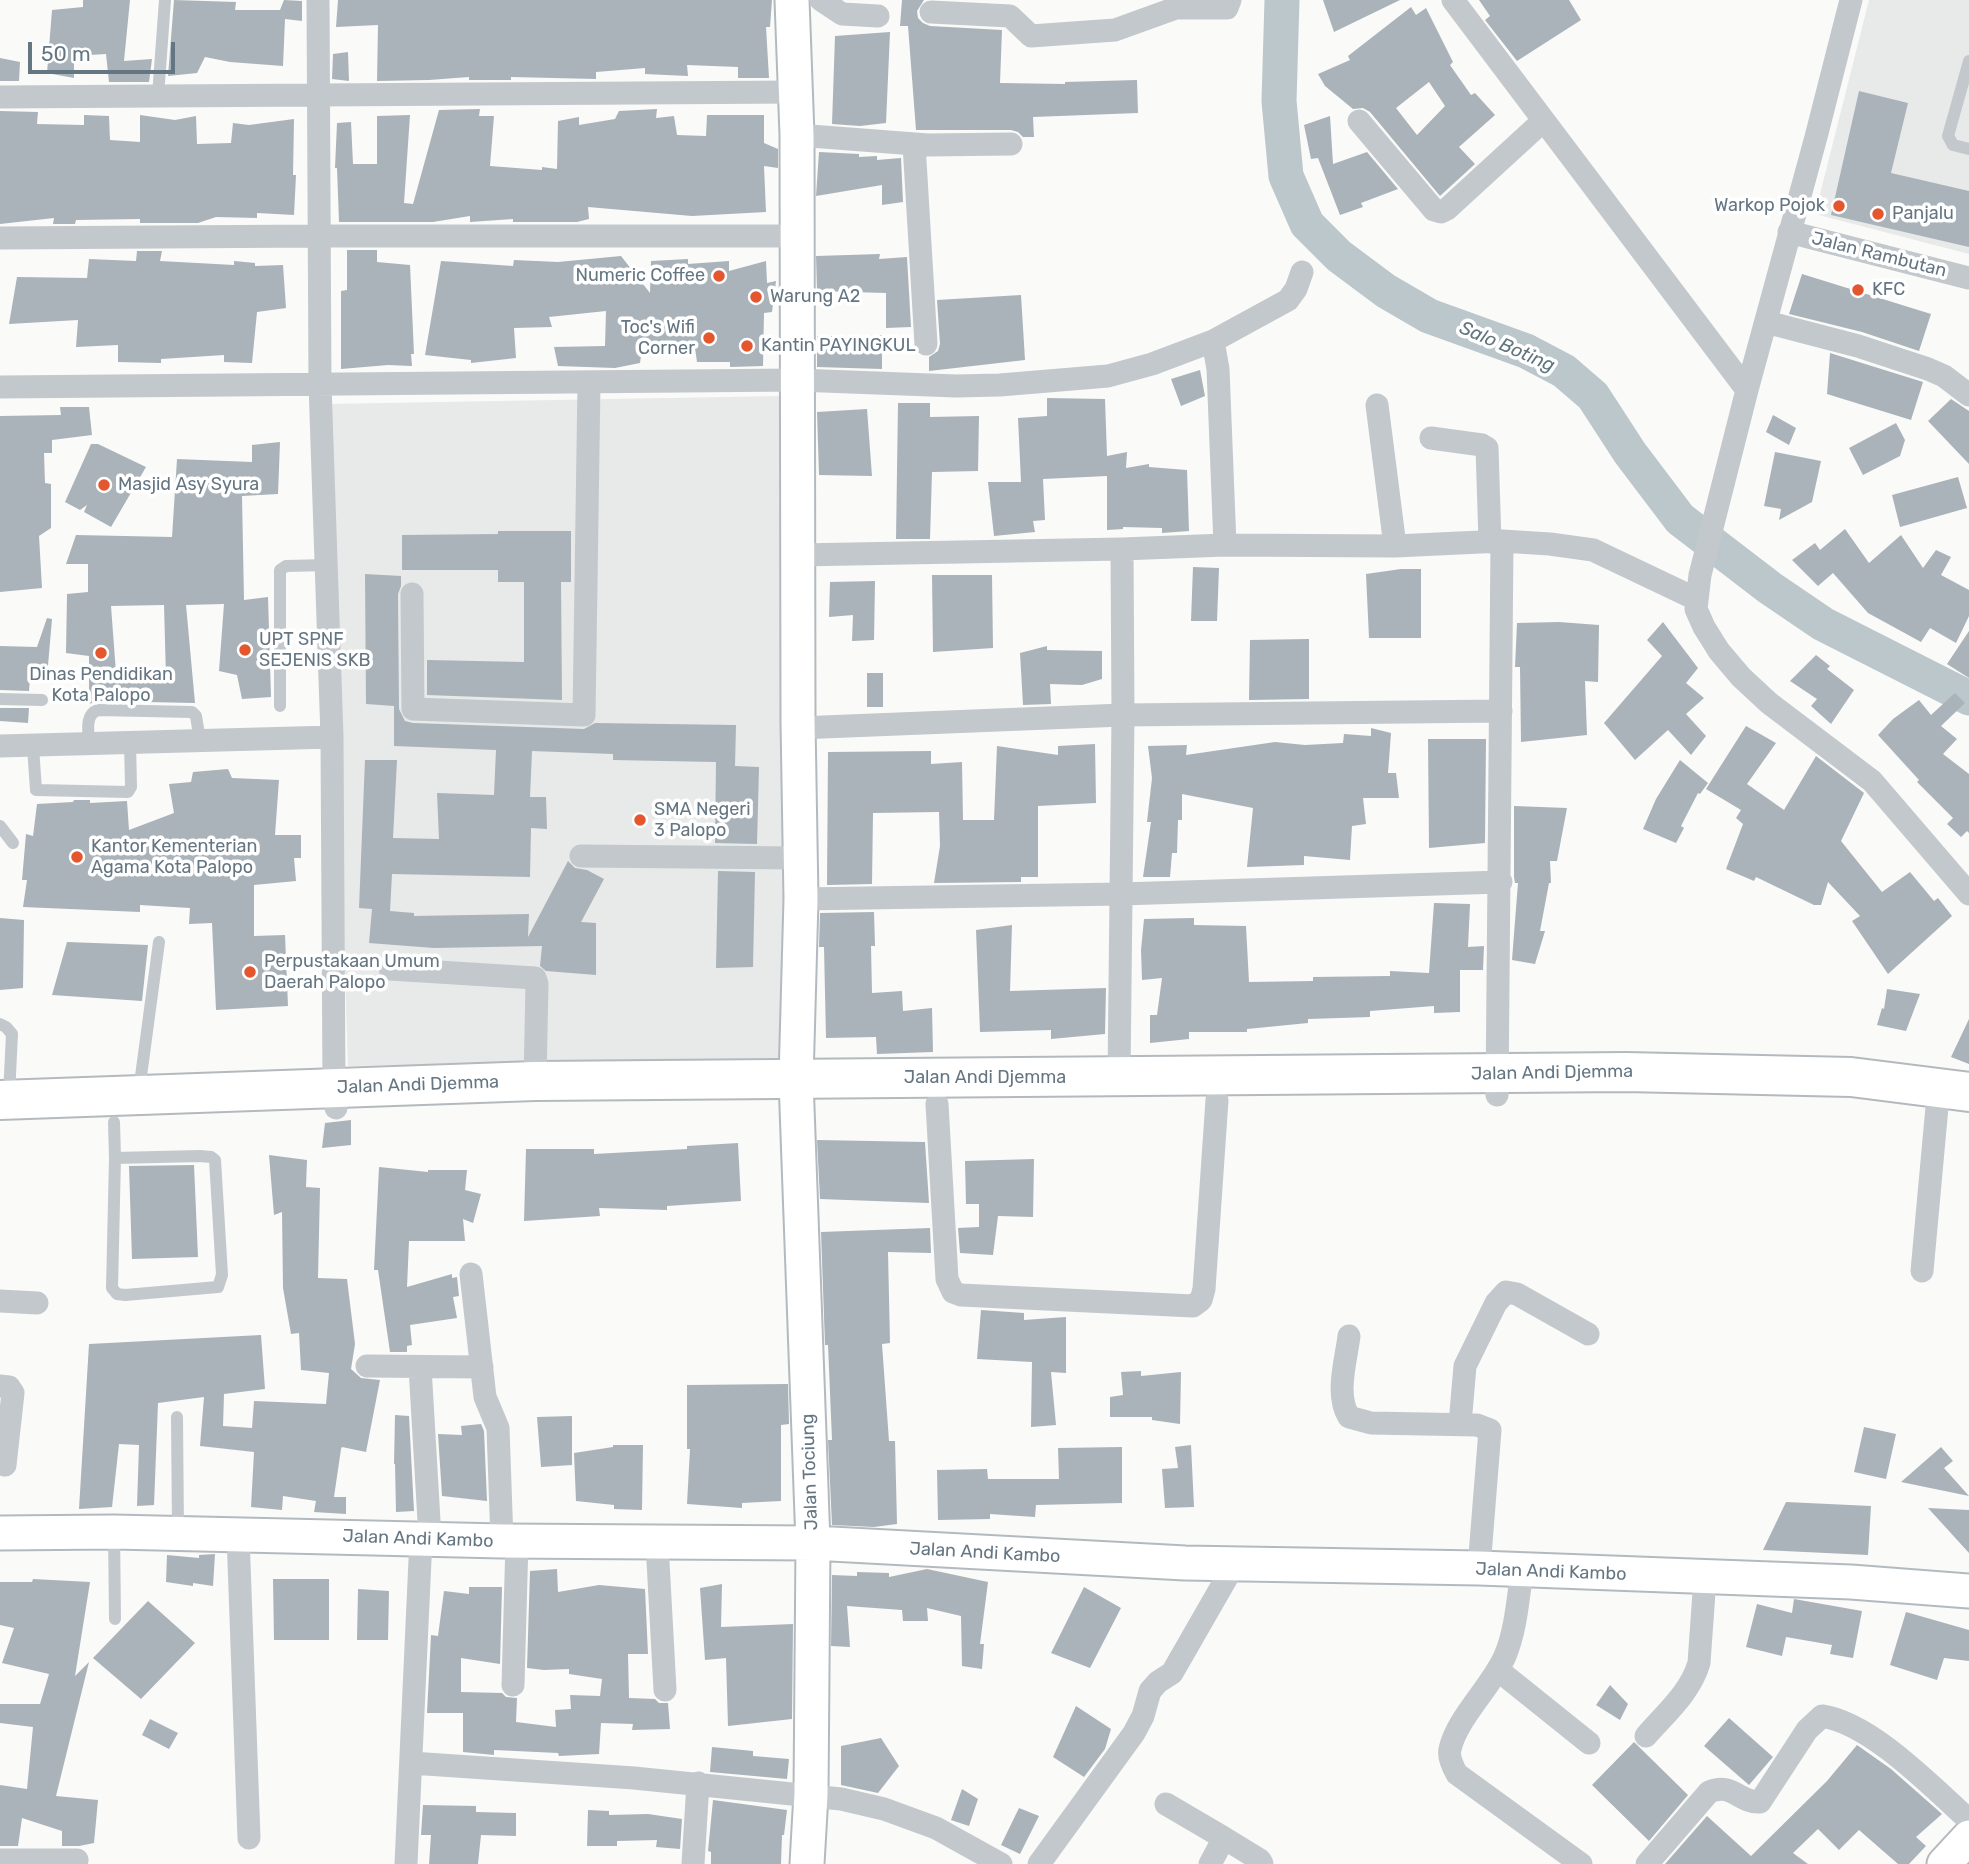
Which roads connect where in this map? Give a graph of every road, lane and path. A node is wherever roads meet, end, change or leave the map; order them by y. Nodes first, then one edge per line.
1 (165, 0) edge
2 (318, 0) edge
3 (792, 0) edge
4 (821, 0) edge
5 (1230, 0) edge
6 (1453, 0) edge
7 (1851, 0) edge
8 (930, 12) dead end
9 (878, 16) dead end
10 (1969, 61) edge
11 (796, 92) junction
12 (318, 94) junction
13 (158, 96) junction
14 (0, 97) edge
15 (1359, 121) dead end
16 (1543, 121) junction
17 (797, 135) junction
18 (914, 144) junction
19 (1011, 144) dead end
20 (1969, 149) edge
21 (1789, 232) junction
22 (318, 236) junction
23 (796, 236) junction
24 (0, 238) edge
25 (1302, 272) dead end
26 (1969, 278) edge
27 (1766, 322) junction
28 (1213, 341) junction
29 (926, 344) dead end
30 (797, 380) junction
31 (589, 383) junction
32 (320, 384) junction
33 (0, 387) edge
34 (1746, 390) junction
35 (1969, 395) edge
36 (1377, 405) dead end
37 (1431, 438) dead end
38 (1496, 541) junction
39 (1225, 545) junction
40 (1395, 546) junction
41 (1122, 550) junction
42 (797, 555) junction
43 (328, 565) junction
44 (412, 594) dead end
45 (1696, 600) junction
46 (0, 699) edge
47 (41, 700) dead end
48 (280, 706) dead end
49 (1501, 711) junction
50 (1123, 715) junction
51 (798, 728) junction
52 (332, 737) junction
53 (200, 741) junction
54 (130, 743) junction
55 (89, 745) junction
56 (0, 746) edge
57 (33, 747) junction
58 (0, 827) edge
59 (13, 843) dead end
60 (581, 856) dead end
61 (800, 858) junction
62 (1501, 882) junction
63 (1121, 894) junction
64 (1969, 894) edge
65 (801, 899) junction
66 (159, 942) dead end
67 (390, 969) dead end
68 (0, 1024) edge
69 (1119, 1077) junction
70 (535, 1081) junction
71 (1497, 1084) junction
72 (796, 1090) junction
73 (335, 1098) junction
74 (1217, 1100) junction
75 (1958, 1102) edge
76 (937, 1104) junction
77 (3, 1107) edge
78 (122, 1125) junction
79 (1922, 1271) dead end
80 (471, 1274) dead end
81 (0, 1301) edge
82 (37, 1303) dead end
83 (1588, 1334) dead end
84 (1349, 1336) dead end
85 (367, 1366) dead end
86 (420, 1367) junction
87 (482, 1367) junction
88 (0, 1386) edge
89 (177, 1417) dead end
90 (1460, 1424) junction
91 (5, 1465) dead end
92 (114, 1532) junction
93 (0, 1533) edge
94 (178, 1534) junction
95 (238, 1535) junction
96 (426, 1538) junction
97 (510, 1541) junction
98 (657, 1543) junction
99 (813, 1543) junction
100 (1234, 1565) junction
101 (1479, 1568) junction
102 (1522, 1571) junction
103 (1705, 1578) junction
104 (1969, 1591) edge
105 (114, 1619) dead end
106 (1498, 1670) junction
107 (513, 1685) dead end
108 (665, 1690) dead end
109 (1646, 1736) dead end
110 (1589, 1743) dead end
111 (411, 1763) junction
112 (698, 1783) junction
113 (811, 1794) junction
114 (1167, 1804) dead end
115 (1969, 1820) edge
116 (1969, 1837) edge
117 (249, 1838) dead end
118 (1224, 1838) junction
119 (0, 1860) edge
120 (77, 1860) dead end
121 (406, 1864) edge
122 (693, 1864) edge
123 (807, 1864) edge
124 (1001, 1864) edge
125 (1039, 1864) edge
126 (1210, 1864) edge
127 (1262, 1864) edge
128 (1581, 1864) edge
129 (1647, 1864) edge
130 (1944, 1864) edge

1 - 13 lane
2 - 12 street
3 - 11 street, Jalan Tociung
4 - 9 street
5 - 8 street
6 - 16 street
7 - 21 street
10 - 20 lane
11 - 12 street
11 - 17 street, Jalan Tociung
12 - 13 street
12 - 22 street
13 - 14 street
15 - 16 street
16 - 34 street
17 - 18 street
17 - 23 street, Jalan Tociung
18 - 19 street
18 - 29 street
21 - 26 street, Jalan Rambutan
21 - 27 street
22 - 23 street
22 - 24 street
22 - 32 street
23 - 30 street, Jalan Tociung
25 - 28 street
27 - 34 street
27 - 35 street
28 - 30 street
28 - 39 street
30 - 31 street
30 - 42 street, Jalan Tociung
31 - 32 street
31 - 44 street
32 - 33 street
32 - 43 street
34 - 45 street
36 - 40 street
37 - 38 street
38 - 40 street
38 - 45 street
38 - 49 street
39 - 40 street
39 - 41 street
41 - 42 street
41 - 50 street
42 - 51 street, Jalan Tociung
43 - 48 lane
43 - 52 street
45 - 64 street
46 - 47 lane
49 - 50 street
49 - 62 street
50 - 51 street
50 - 63 street
51 - 61 street, Jalan Tociung
52 - 53 street
52 - 73 street
53 - 54 street
53 - 55 lane
54 - 55 street
54 - 57 lane
55 - 57 street
56 - 57 street
58 - 59 lane
60 - 61 street
61 - 65 street, Jalan Tociung
62 - 63 street
62 - 71 street
63 - 65 street
63 - 69 street
65 - 72 street, Jalan Tociung
66 - 78 lane
67 - 70 street
68 - 77 lane
69 - 71 highway, Jalan Andi Djemma
69 - 72 highway, Jalan Andi Djemma
70 - 72 highway, Jalan Andi Djemma
70 - 73 highway, Jalan Andi Djemma
71 - 74 highway, Jalan Andi Djemma
71 - 75 highway, Jalan Andi Djemma
72 - 73 highway, Jalan Andi Djemma
72 - 76 highway, Jalan Andi Djemma
72 - 99 street, Jalan Tociung
73 - 78 highway, Jalan Andi Djemma
74 - 76 highway, Jalan Andi Djemma
74 - 76 street
75 - 79 street
77 - 78 highway, Jalan Andi Djemma
78 - 78 lane
80 - 87 street
81 - 82 street
83 - 90 street
84 - 90 street
85 - 86 street
86 - 87 street
86 - 96 street
87 - 97 street
88 - 91 street
89 - 94 lane
90 - 101 street
92 - 93 street, Jalan Andi Kambo
92 - 94 street, Jalan Andi Kambo
92 - 105 lane
94 - 95 street, Jalan Andi Kambo
95 - 96 street, Jalan Andi Kambo
95 - 117 street
96 - 97 street, Jalan Andi Kambo
96 - 111 street
97 - 98 street, Jalan Andi Kambo
97 - 107 street
98 - 99 street, Jalan Andi Kambo
98 - 108 street
99 - 100 street, Jalan Andi Kambo
99 - 113 street, Jalan Tociung
100 - 101 street, Jalan Andi Kambo
100 - 125 street
101 - 102 street, Jalan Andi Kambo
102 - 103 street, Jalan Andi Kambo
102 - 106 street
103 - 104 street, Jalan Andi Kambo
103 - 109 street
106 - 110 street
106 - 128 street
111 - 112 street
111 - 121 street
112 - 113 street
112 - 122 street
113 - 123 street, Jalan Tociung
113 - 124 street
114 - 118 street
115 - 129 street
116 - 130 street
118 - 126 street
118 - 127 street
119 - 120 street

